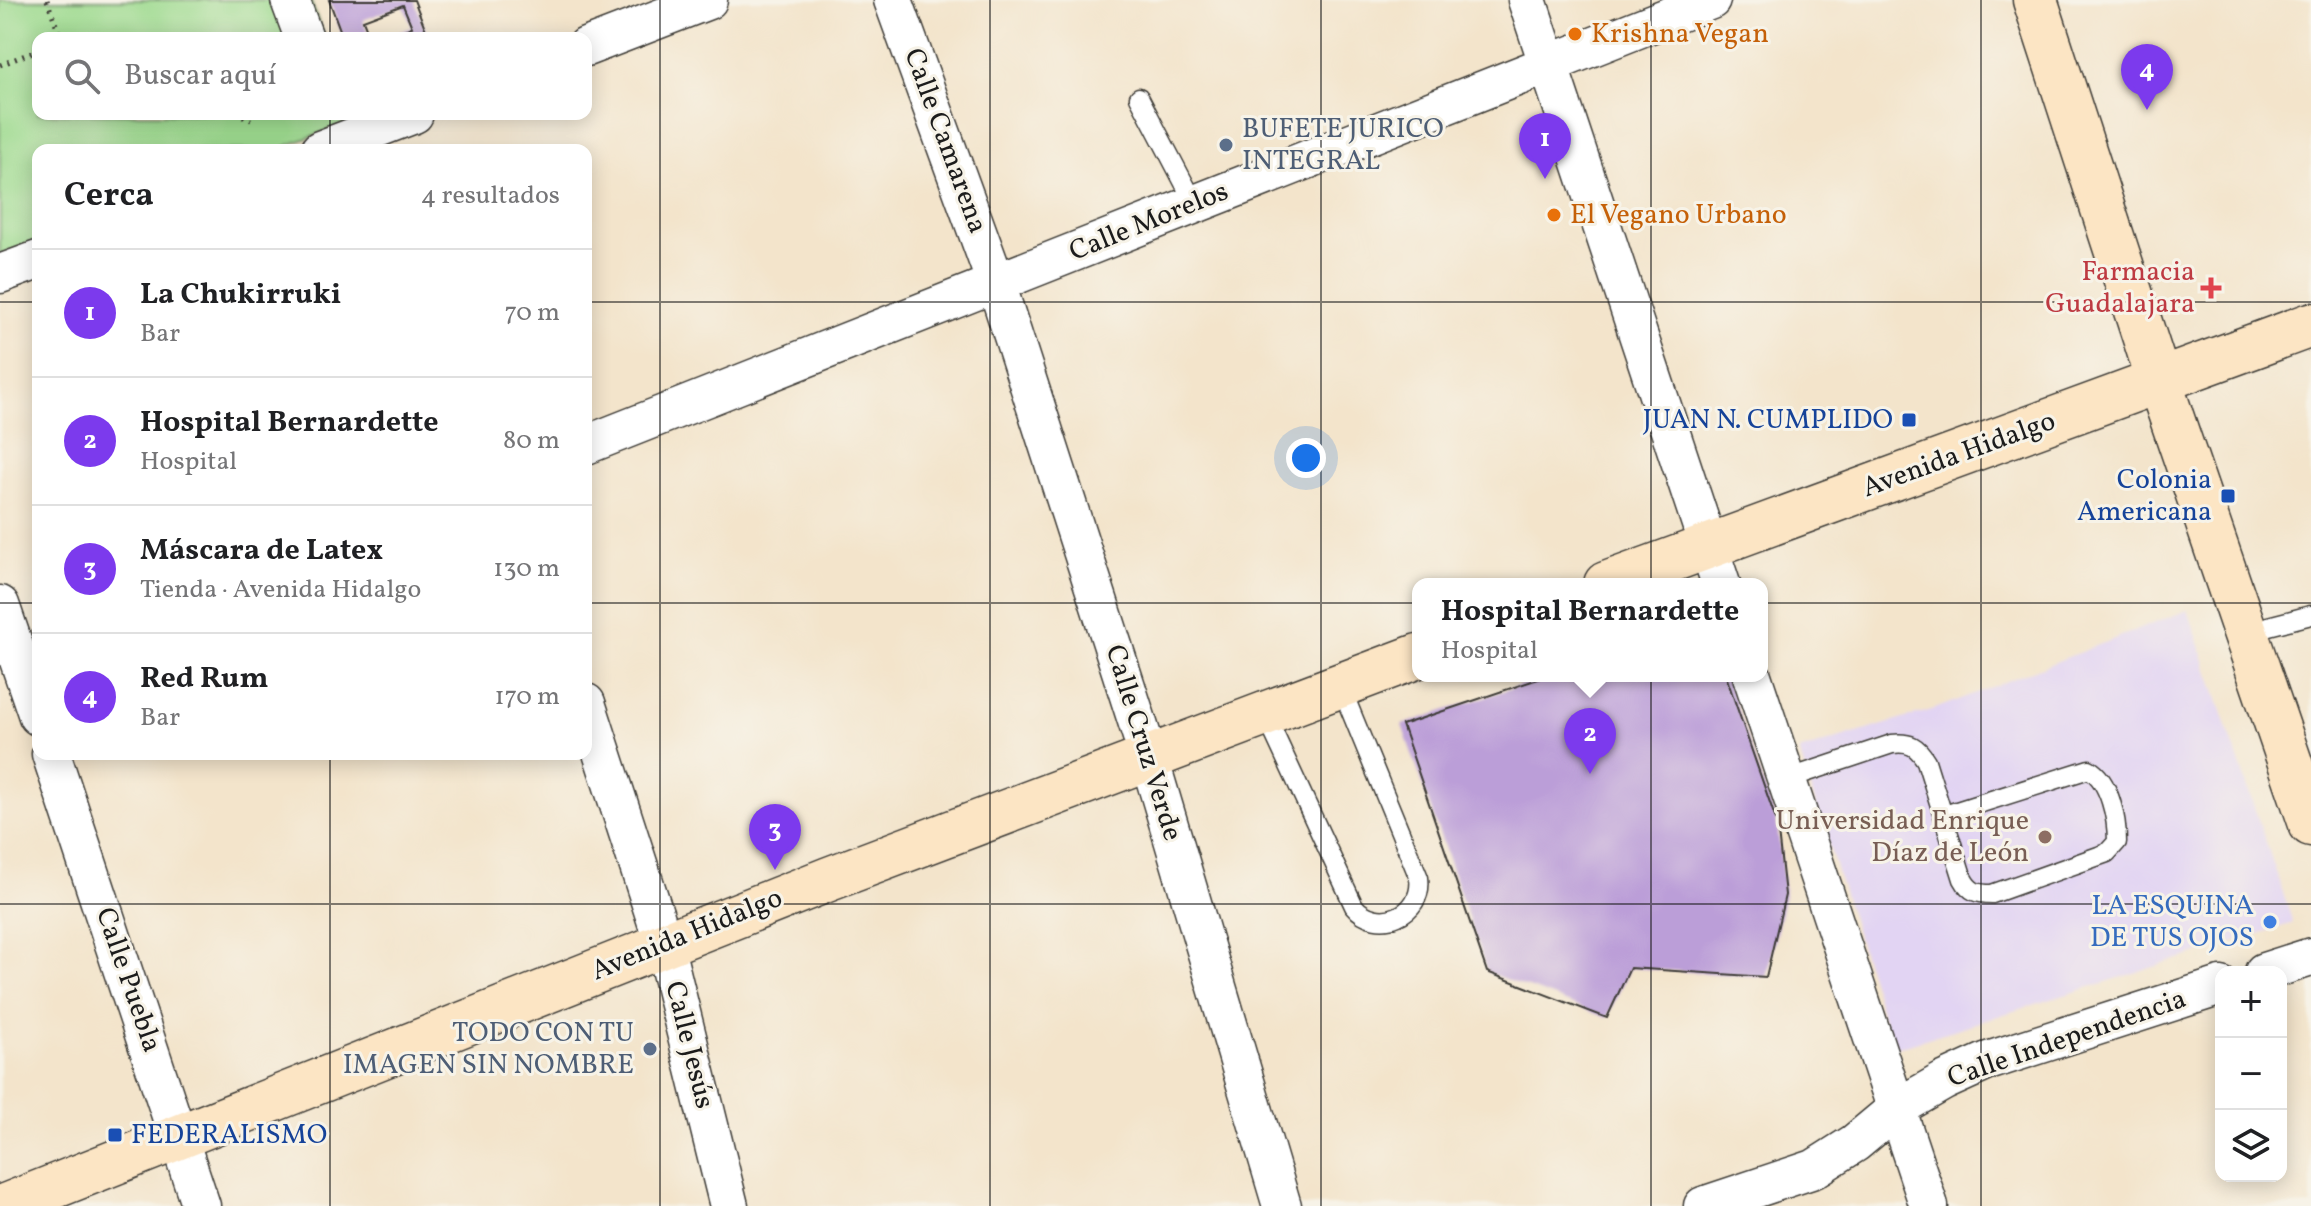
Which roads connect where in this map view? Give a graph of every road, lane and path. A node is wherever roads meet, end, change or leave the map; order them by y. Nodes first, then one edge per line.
1 (47, 0) edge
2 (290, 0) edge
3 (708, 0) edge
4 (893, 0) edge
5 (1527, 0) edge
6 (1711, 0) edge
7 (2035, 0) edge
8 (59, 32) edge
9 (302, 32) edge
10 (592, 45) edge
11 (32, 52) edge
12 (1548, 64) junction
13 (0, 65) edge
14 (1139, 97) dead end
15 (395, 120) edge
16 (335, 139) edge
17 (1195, 204) junction
18 (32, 262) edge
19 (0, 274) edge
20 (996, 283) junction
21 (2311, 325) edge
22 (2160, 383) junction
23 (592, 443) edge
24 (1715, 565) edge
25 (1640, 578) edge
26 (0, 605) edge
27 (2311, 615) edge
28 (2245, 632) junction
29 (1412, 658) edge
30 (20, 668) edge
31 (1754, 682) edge
32 (1340, 685) junction
33 (32, 700) edge
34 (1265, 714) junction
35 (592, 722) edge
36 (1149, 758) junction
37 (53, 760) edge
38 (1787, 779) junction
39 (1944, 815) junction
40 (2311, 824) edge
41 (664, 944) junction
42 (2311, 957) edge
43 (2283, 966) edge
44 (2215, 988) edge
45 (1897, 1108) junction
46 (181, 1136) junction
47 (5, 1206) edge
48 (201, 1206) edge
49 (729, 1206) edge
50 (1282, 1206) edge
51 (1703, 1206) edge
52 (1929, 1206) edge

1 - 8 path
2 - 9 street
3 - 10 street
4 - 20 street, Calle Camarena
5 - 12 street
6 - 12 street, Calle Morelos
7 - 22 main road
11 - 13 path
12 - 17 street, Calle Morelos
12 - 24 street
14 - 17 lane
15 - 16 street
17 - 20 street, Calle Morelos
18 - 19 street
20 - 23 street, Calle Morelos
20 - 36 street, Calle Cruz Verde
21 - 22 main road, Avenida Hidalgo
22 - 24 main road, Avenida Hidalgo
22 - 28 main road
24 - 25 main road, Avenida Hidalgo
26 - 30 street
27 - 28 lane
28 - 40 main road
29 - 32 main road, Avenida Hidalgo
30 - 33 street
31 - 38 street
32 - 34 main road, Avenida Hidalgo
32 - 34 lane
34 - 36 main road, Avenida Hidalgo
35 - 41 street, Calle Jesús
36 - 41 main road, Avenida Hidalgo
36 - 50 street, Calle Cruz Verde
37 - 46 street, Calle Puebla
38 - 39 lane
38 - 45 street
39 - 39 lane
41 - 46 main road, Avenida Hidalgo
41 - 49 street, Calle Jesús
42 - 43 street
44 - 45 street, Calle Independencia
45 - 51 street, Calle Independencia
45 - 52 street
46 - 47 main road, Avenida Hidalgo
46 - 48 street, Calle Puebla

